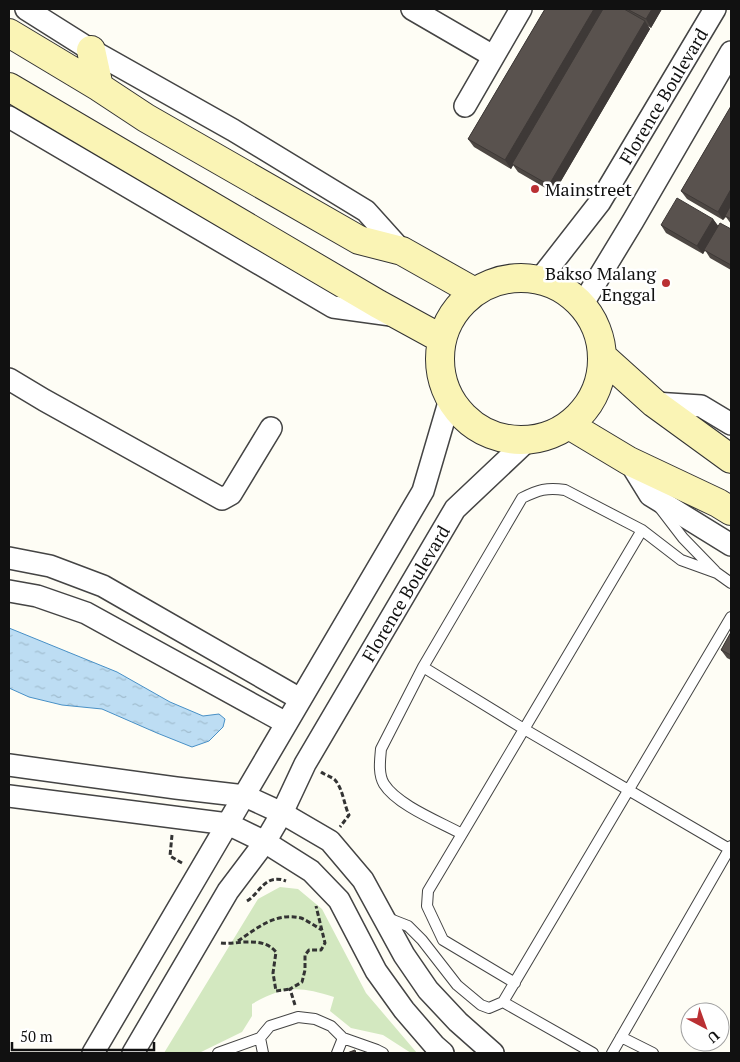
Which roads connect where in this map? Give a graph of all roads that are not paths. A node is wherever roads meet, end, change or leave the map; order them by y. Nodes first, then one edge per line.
1 (26, 9) edge
2 (412, 9) edge
3 (521, 9) edge
4 (714, 9) edge
5 (9, 33) edge
6 (91, 50) junction
7 (731, 52) edge
8 (493, 56) junction
9 (9, 87) edge
10 (99, 87) junction
11 (465, 106) dead end
12 (9, 117) edge
13 (402, 251) junction
14 (540, 279) junction
15 (473, 291) junction
16 (582, 304) junction
17 (401, 316) junction
18 (442, 339) junction
19 (604, 358) junction
20 (9, 379) edge
21 (450, 399) junction
22 (654, 403) junction
23 (731, 424) edge
24 (569, 425) junction
25 (271, 428) dead end
26 (528, 440) junction
27 (731, 459) edge
28 (629, 461) junction
29 (650, 495) junction
30 (731, 511) edge
31 (642, 530) junction
32 (731, 545) edge
33 (9, 558) edge
34 (717, 573) junction
35 (731, 583) edge
36 (9, 591) edge
37 (731, 617) edge
38 (423, 667) junction
39 (300, 699) junction
40 (286, 724) junction
41 (524, 729) junction
42 (9, 765) edge
43 (628, 789) junction
44 (9, 796) edge
45 (245, 796) junction
46 (282, 813) junction
47 (228, 824) junction
48 (462, 834) junction
49 (266, 842) junction
50 (731, 848) edge
51 (384, 916) junction
52 (515, 983) junction
53 (503, 1002) junction
54 (621, 1037) junction
55 (260, 1038) junction
56 (343, 1038) junction
57 (92, 1053) edge
58 (133, 1053) edge
59 (218, 1053) edge
60 (263, 1053) edge
61 (337, 1053) edge
62 (383, 1053) edge
63 (443, 1053) edge
64 (493, 1053) edge
65 (593, 1053) edge
66 (612, 1053) edge
67 (653, 1053) edge

1 - 6 street
2 - 8 street
3 - 8 street
4 - 14 street, Florence Boulevard
5 - 10 street
6 - 10 street
6 - 13 street
7 - 16 street, Florence Boulevard
8 - 11 street
9 - 17 street
10 - 13 street
12 - 17 street
13 - 15 street
14 - 15 street
14 - 16 street
15 - 18 street
16 - 19 street
17 - 18 street
18 - 21 street
19 - 22 street
19 - 24 street
20 - 25 street
21 - 26 street
21 - 39 street, Florence Boulevard
22 - 23 street
22 - 27 street
24 - 26 street
24 - 28 street
26 - 46 street, Florence Boulevard
28 - 29 street
28 - 30 street
29 - 32 street
29 - 34 lane
31 - 34 lane
31 - 38 lane
31 - 41 lane
33 - 39 street
34 - 35 lane
36 - 40 street
37 - 43 lane
38 - 41 lane
38 - 48 lane
39 - 40 street, Florence Boulevard
40 - 45 street, Florence Boulevard
41 - 43 lane
41 - 48 lane
42 - 45 street
43 - 50 lane
43 - 52 lane
44 - 47 street
45 - 46 street
45 - 47 street, Florence Boulevard
46 - 49 street, Florence Boulevard
46 - 51 street
47 - 49 street
47 - 57 street, Florence Boulevard
48 - 52 lane
49 - 58 street, Florence Boulevard
49 - 63 street
50 - 54 lane
51 - 53 lane
51 - 64 street
52 - 53 lane
53 - 65 lane
54 - 66 lane
54 - 67 lane
55 - 56 lane
55 - 59 lane
55 - 60 lane
56 - 61 lane
56 - 62 lane

